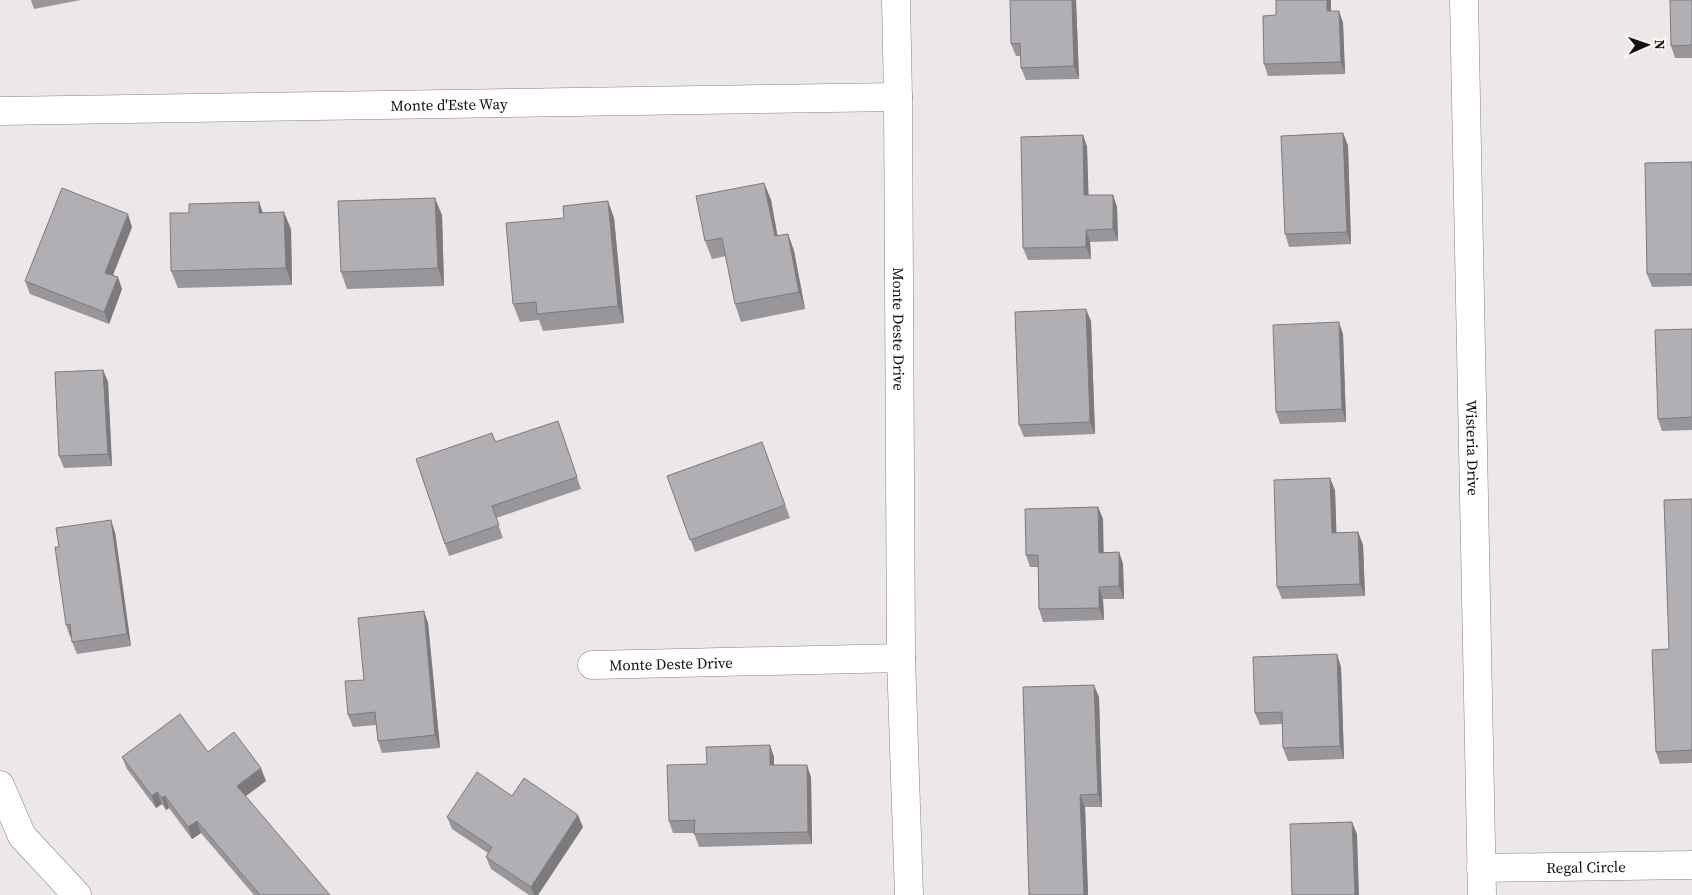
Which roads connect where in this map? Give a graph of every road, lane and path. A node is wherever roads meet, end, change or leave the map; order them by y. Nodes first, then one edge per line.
1 (896, 0) edge
2 (1464, 0) edge
3 (898, 96) junction
4 (0, 111) edge
5 (901, 658) junction
6 (592, 665) dead end
7 (0, 785) edge
8 (1692, 865) edge
9 (1481, 868) junction
10 (77, 895) edge
11 (909, 895) edge
12 (1482, 895) edge

1 - 3 street, Monte Deste Drive
2 - 9 street, Wisteria Drive
3 - 4 street, Monte d'Este Way
3 - 5 street, Monte Deste Drive
5 - 6 street, Monte Deste Drive
5 - 11 street, Monte Deste Drive
7 - 10 street
8 - 9 street, Regal Circle
9 - 12 street, Wisteria Drive

